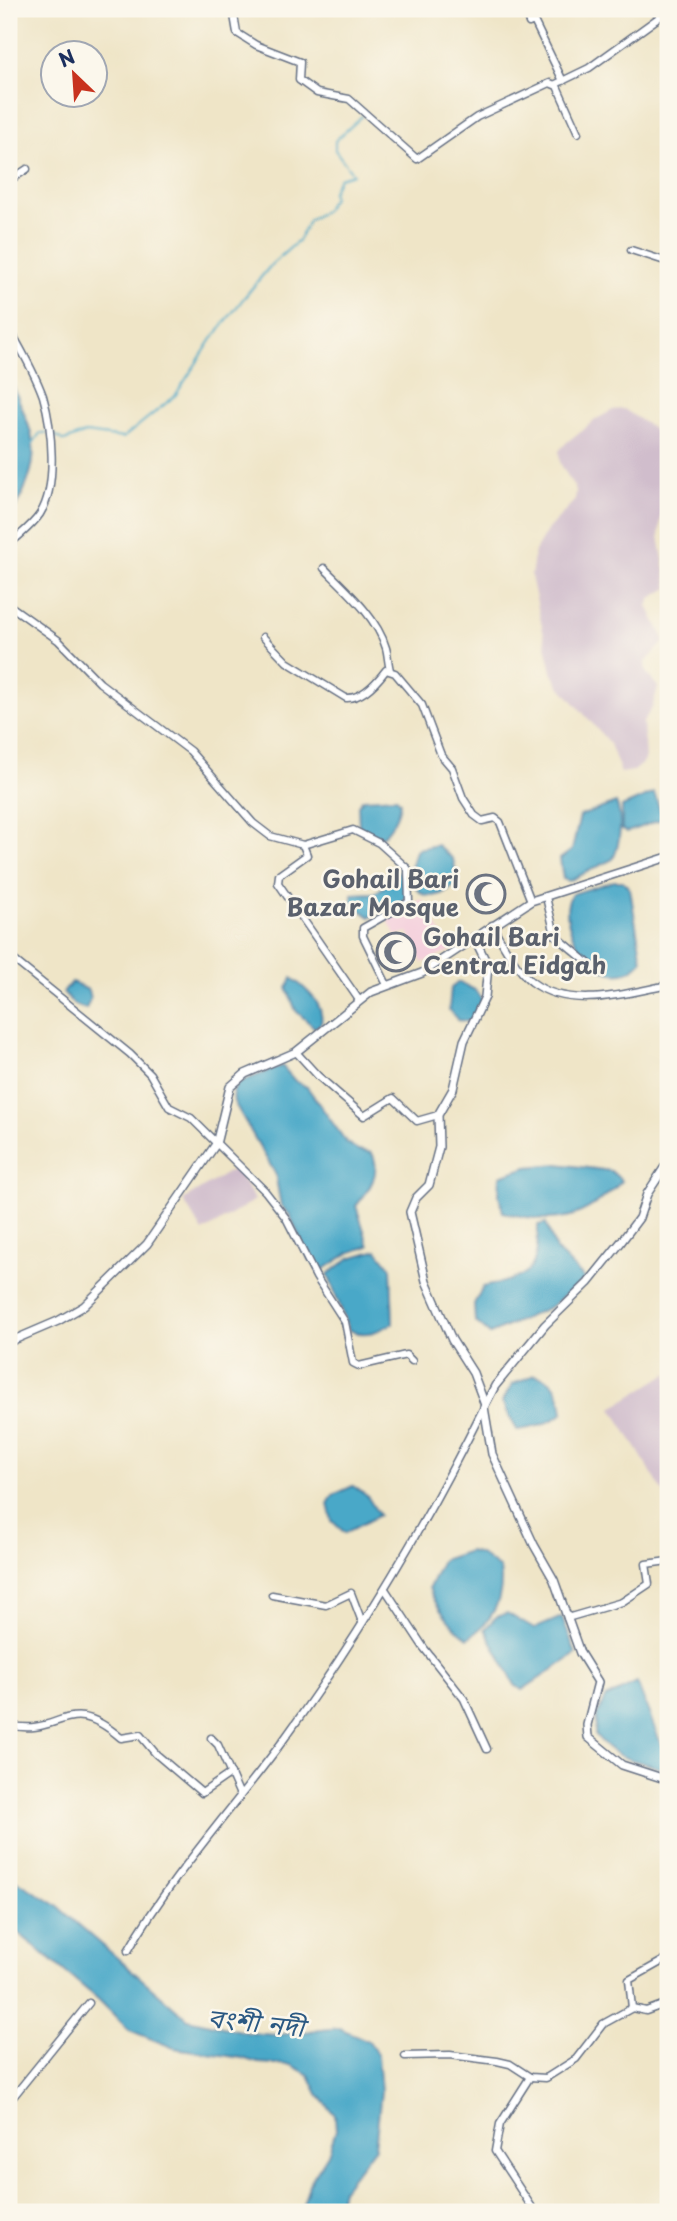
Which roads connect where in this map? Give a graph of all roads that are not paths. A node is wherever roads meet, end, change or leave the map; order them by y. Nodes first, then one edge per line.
1 (233, 9) edge
2 (525, 9) edge
3 (668, 11) edge
4 (560, 83) junction
5 (578, 133) dead end
6 (27, 169) dead end
7 (9, 181) edge
8 (631, 250) dead end
9 (668, 262) edge
10 (9, 328) edge
11 (9, 545) edge
12 (324, 568) dead end
13 (9, 605) edge
14 (263, 637) dead end
15 (390, 670) junction
16 (303, 845) junction
17 (668, 856) edge
18 (546, 897) junction
19 (531, 901) junction
20 (492, 925) junction
21 (474, 937) junction
22 (9, 956) edge
23 (600, 972) dead end
24 (387, 985) junction
25 (668, 985) edge
26 (359, 1000) junction
27 (296, 1052) junction
28 (438, 1115) junction
29 (216, 1144) junction
30 (668, 1162) edge
31 (9, 1342) edge
32 (412, 1361) dead end
33 (485, 1406) junction
34 (668, 1561) edge
35 (386, 1589) junction
36 (272, 1595) dead end
37 (567, 1618) junction
38 (362, 1622) junction
39 (9, 1725) edge
40 (211, 1738) dead end
41 (486, 1749) dead end
42 (231, 1773) junction
43 (668, 1780) edge
44 (240, 1795) junction
45 (128, 1951) dead end
46 (668, 1958) edge
47 (89, 2003) dead end
48 (668, 2003) edge
49 (632, 2008) junction
50 (405, 2056) dead end
51 (530, 2077) junction
52 (9, 2102) edge
53 (535, 2212) edge

1 - 4 street
2 - 4 street
3 - 4 street
4 - 5 street
6 - 7 street
8 - 9 street
10 - 11 street
12 - 15 street
13 - 16 street
14 - 15 street
15 - 19 street
16 - 24 street
16 - 26 street
17 - 18 street
18 - 19 street
18 - 23 street
19 - 20 street
20 - 21 street
20 - 25 street
21 - 24 street
21 - 28 street
22 - 29 street
24 - 26 street
26 - 27 street
27 - 28 street
27 - 29 street
28 - 33 street
29 - 31 street
29 - 32 street
30 - 33 street
33 - 35 street
33 - 37 street
34 - 37 street
35 - 38 street
35 - 41 street
36 - 38 street
37 - 43 street
38 - 44 street
39 - 42 street
40 - 42 street
42 - 44 street
44 - 45 street
46 - 49 street
47 - 52 street
48 - 49 street
49 - 51 street
50 - 51 street
51 - 53 street

